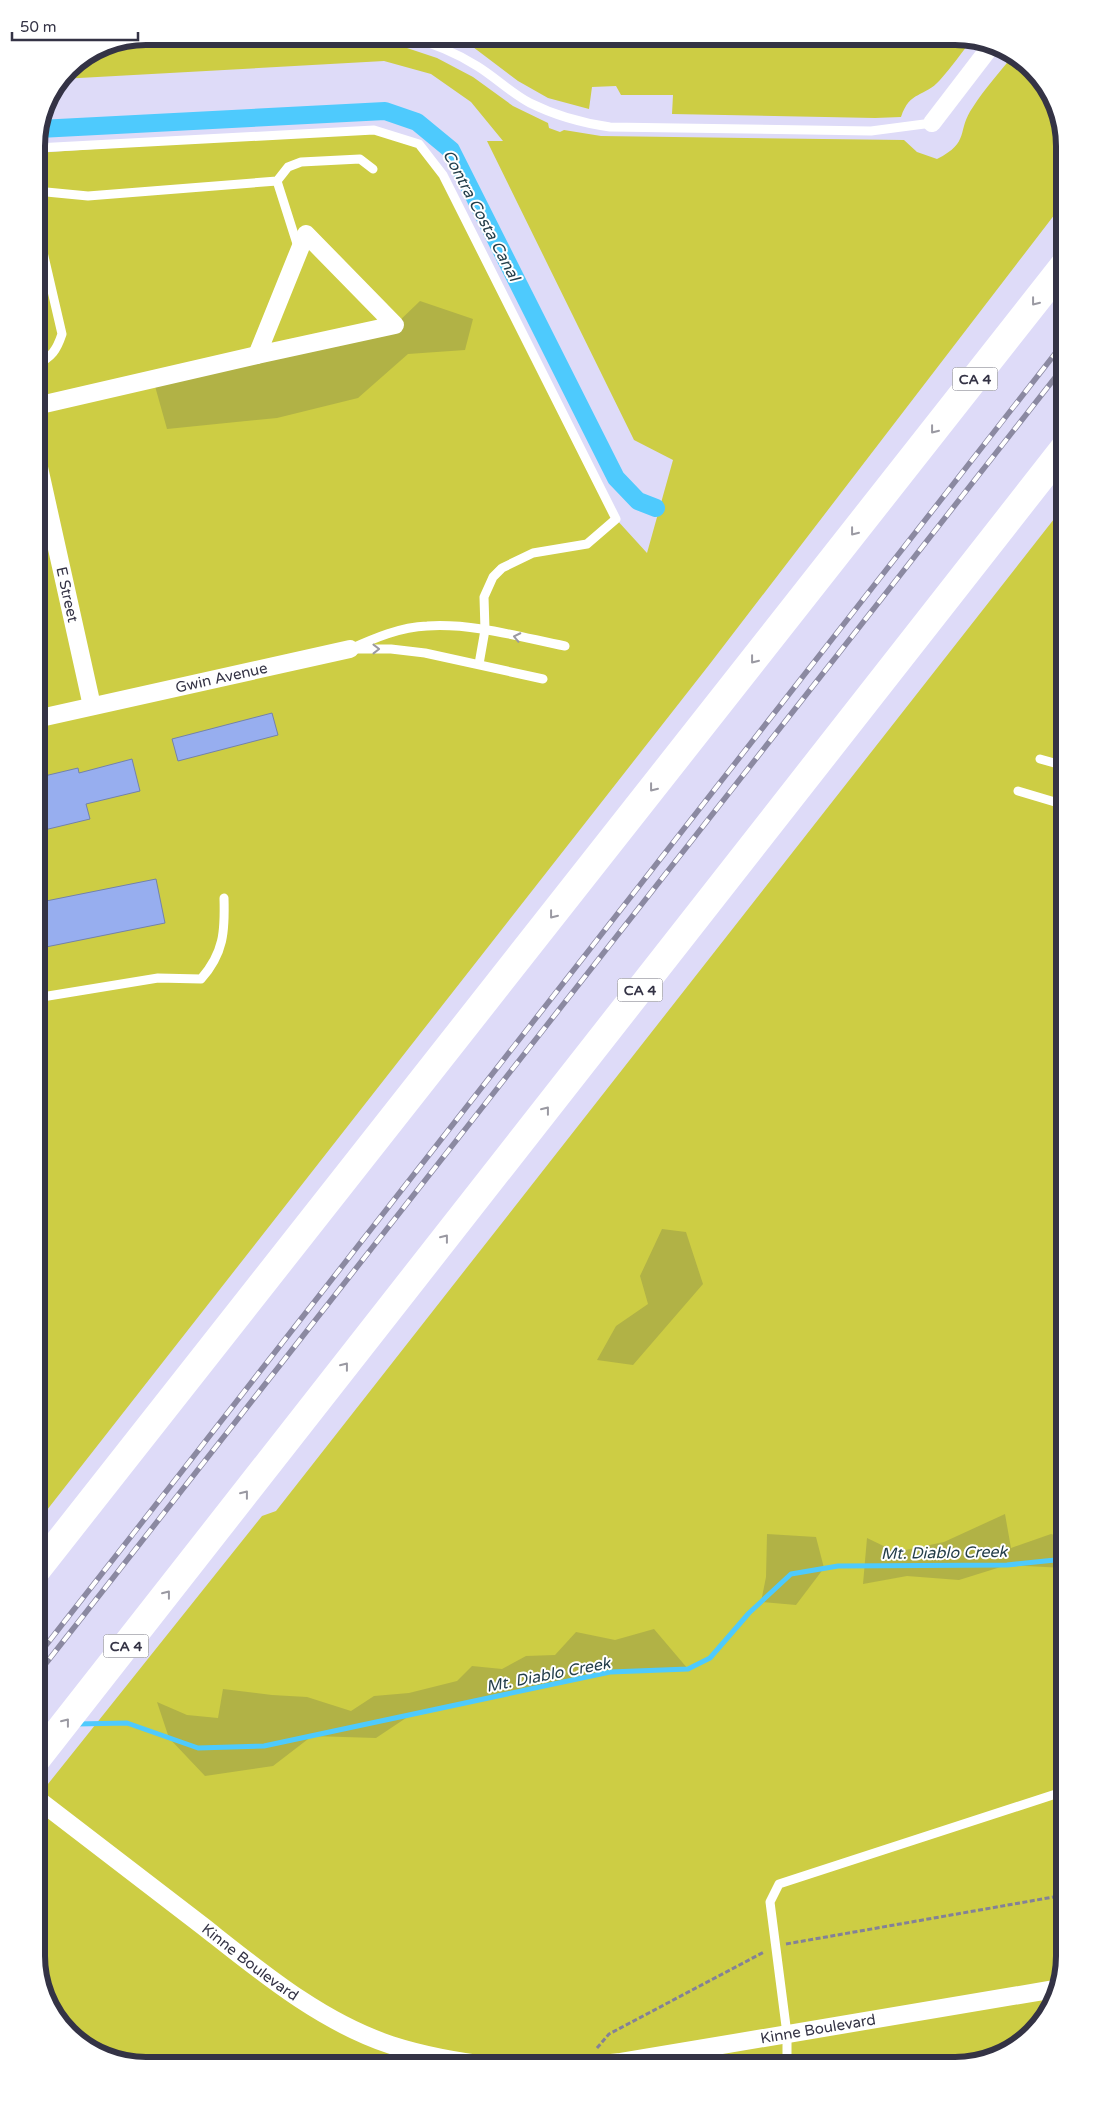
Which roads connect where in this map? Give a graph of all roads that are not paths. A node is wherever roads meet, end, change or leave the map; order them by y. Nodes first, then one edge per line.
1 (433, 45) edge
2 (988, 50) edge
3 (932, 124) joint
4 (45, 148) edge
5 (373, 169) dead end
6 (277, 181) junction
7 (45, 192) edge
8 (299, 251) junction
9 (45, 261) edge
10 (1056, 275) edge
11 (257, 355) junction
12 (45, 360) edge
13 (45, 404) edge
14 (1056, 458) edge
15 (45, 494) edge
16 (485, 630) junction
17 (565, 646) dead end
18 (350, 649) junction
19 (479, 664) junction
20 (543, 679) dead end
21 (92, 706) junction
22 (45, 717) edge
23 (1040, 759) dead end
24 (1056, 763) edge
25 (1018, 791) dead end
26 (1056, 802) edge
27 (224, 898) dead end
28 (45, 997) edge
29 (45, 1559) edge
30 (45, 1749) edge
31 (1056, 1794) edge
32 (45, 1805) edge
33 (1050, 1990) edge
34 (787, 2034) junction
35 (442, 2057) edge
36 (651, 2057) edge
37 (787, 2057) edge

1 - 3 lane
2 - 3 street
4 - 16 lane
5 - 6 lane
6 - 7 lane
6 - 8 lane
8 - 11 street
8 - 11 street
9 - 12 lane
10 -> 29 highway, CA 4
11 - 13 street
30 -> 14 highway, CA 4
15 - 21 street, E Street
17 -> 16 lane
16 - 18 lane
16 - 19 lane
18 -> 19 lane
18 - 21 street, Gwin Avenue
19 - 20 lane
21 - 22 street, Gwin Avenue
23 - 24 lane
25 - 26 lane
27 - 28 lane
31 - 34 lane
32 - 35 street, Kinne Boulevard
33 - 34 street, Kinne Boulevard
34 - 36 street, Kinne Boulevard
34 - 37 lane

